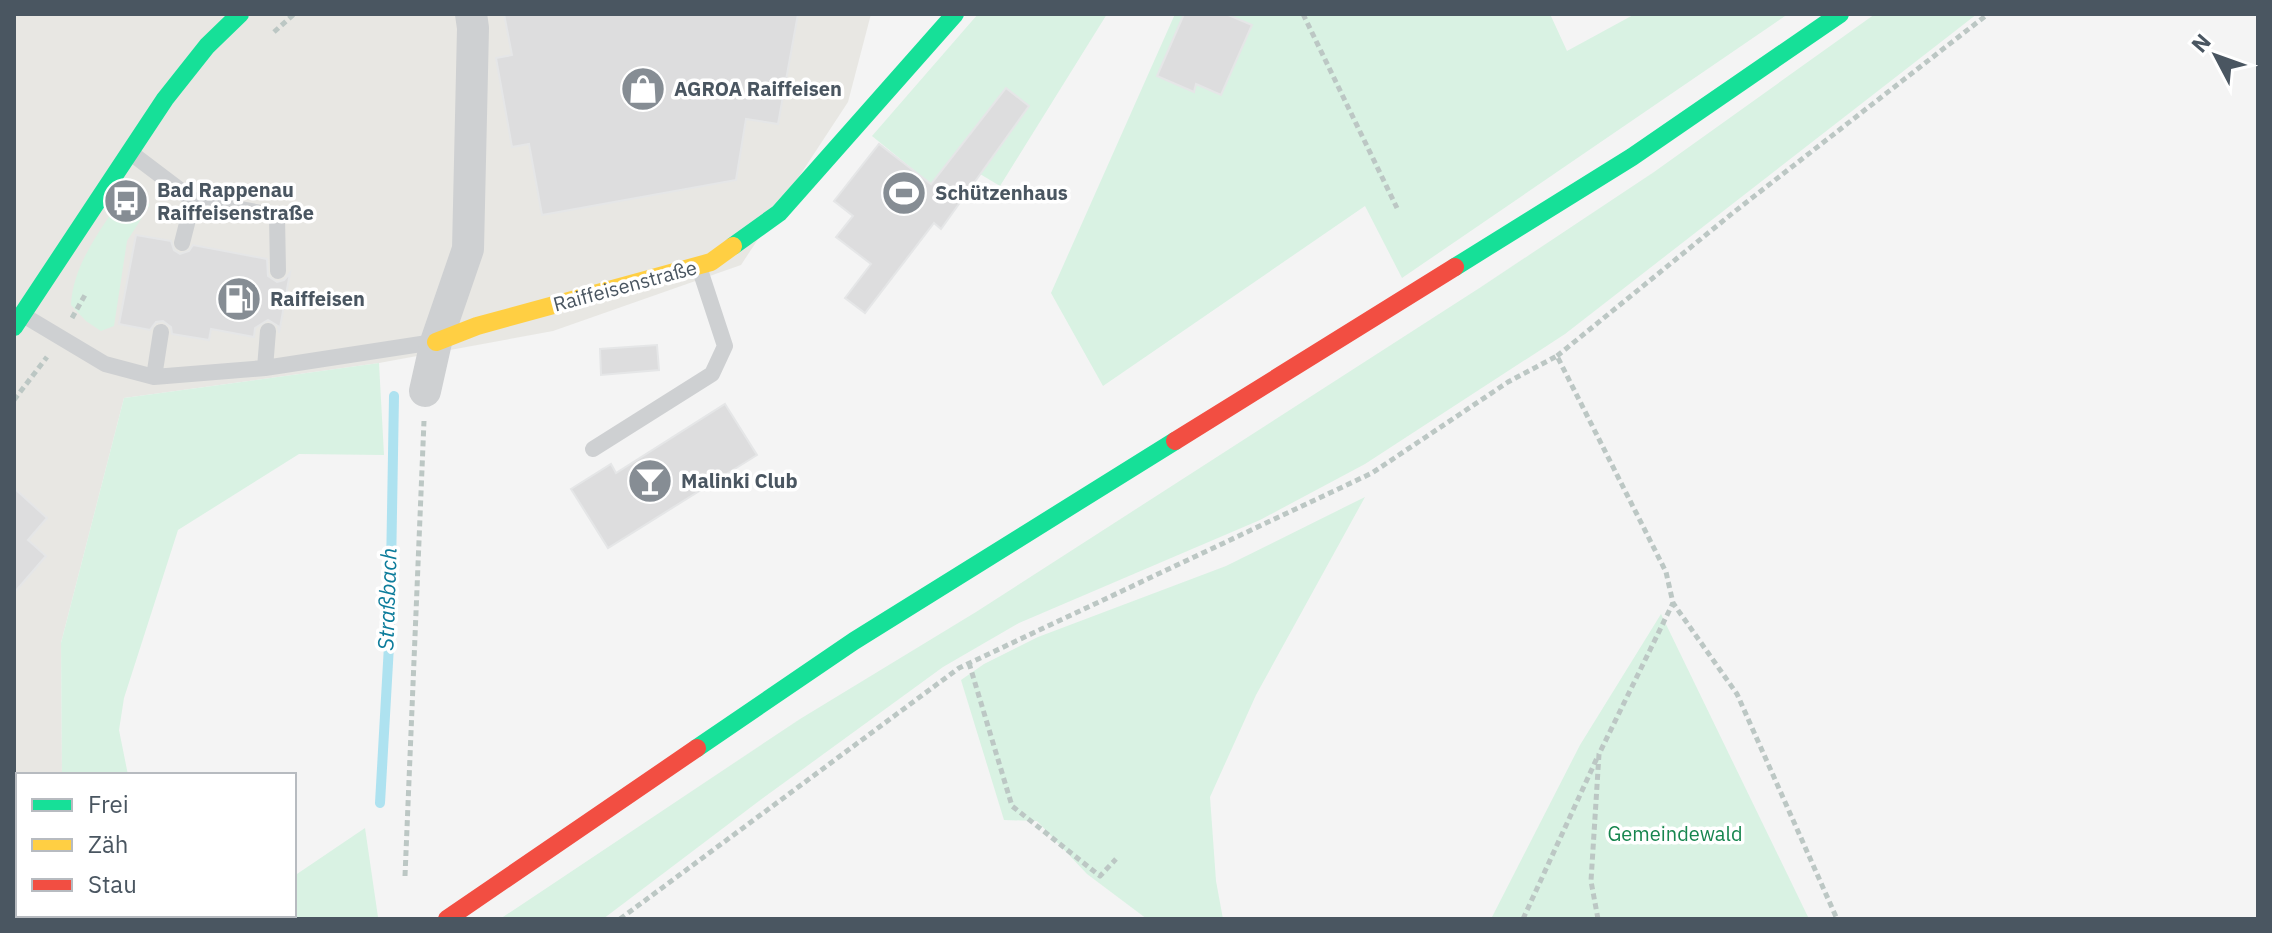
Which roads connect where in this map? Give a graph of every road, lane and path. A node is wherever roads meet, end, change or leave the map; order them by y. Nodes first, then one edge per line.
1 (240, 14) edge
2 (471, 14) edge
3 (955, 14) edge
4 (1303, 14) edge
5 (1840, 14) edge
6 (1988, 14) edge
7 (129, 151) junction
8 (193, 200) junction
9 (1397, 208) dead end
10 (182, 243) dead end
11 (698, 266) junction
12 (278, 271) dead end
13 (18, 321) edge
14 (268, 331) dead end
15 (161, 332) dead end
16 (61, 339) junction
17 (436, 342) junction
18 (1557, 356) junction
19 (265, 368) junction
20 (154, 377) junction
21 (425, 391) joint
22 (14, 400) edge
23 (593, 449) dead end
24 (1673, 603) junction
25 (969, 663) junction
26 (1599, 754) junction
27 (1116, 859) dead end
28 (405, 876) dead end
29 (447, 919) edge
30 (620, 919) edge
31 (1523, 919) edge
32 (1598, 919) edge
33 (1837, 919) edge

1 - 7 main road
2 - 17 street
3 - 11 main road, Raiffeisenstraße
4 - 9 path
5 - 29 main road
6 - 18 path
7 - 8 lane
7 - 13 main road
8 - 10 lane
8 - 12 lane
11 - 17 main road, Raiffeisenstraße
11 - 23 lane
13 - 16 lane
14 - 19 lane
15 - 20 lane
16 - 20 lane
16 - 22 path
17 - 19 lane
17 - 21 street
18 - 24 path
18 - 25 path
19 - 20 lane
21 - 28 path
24 - 26 path
24 - 33 path
25 - 27 path
25 - 30 path
26 - 31 path
26 - 32 path

